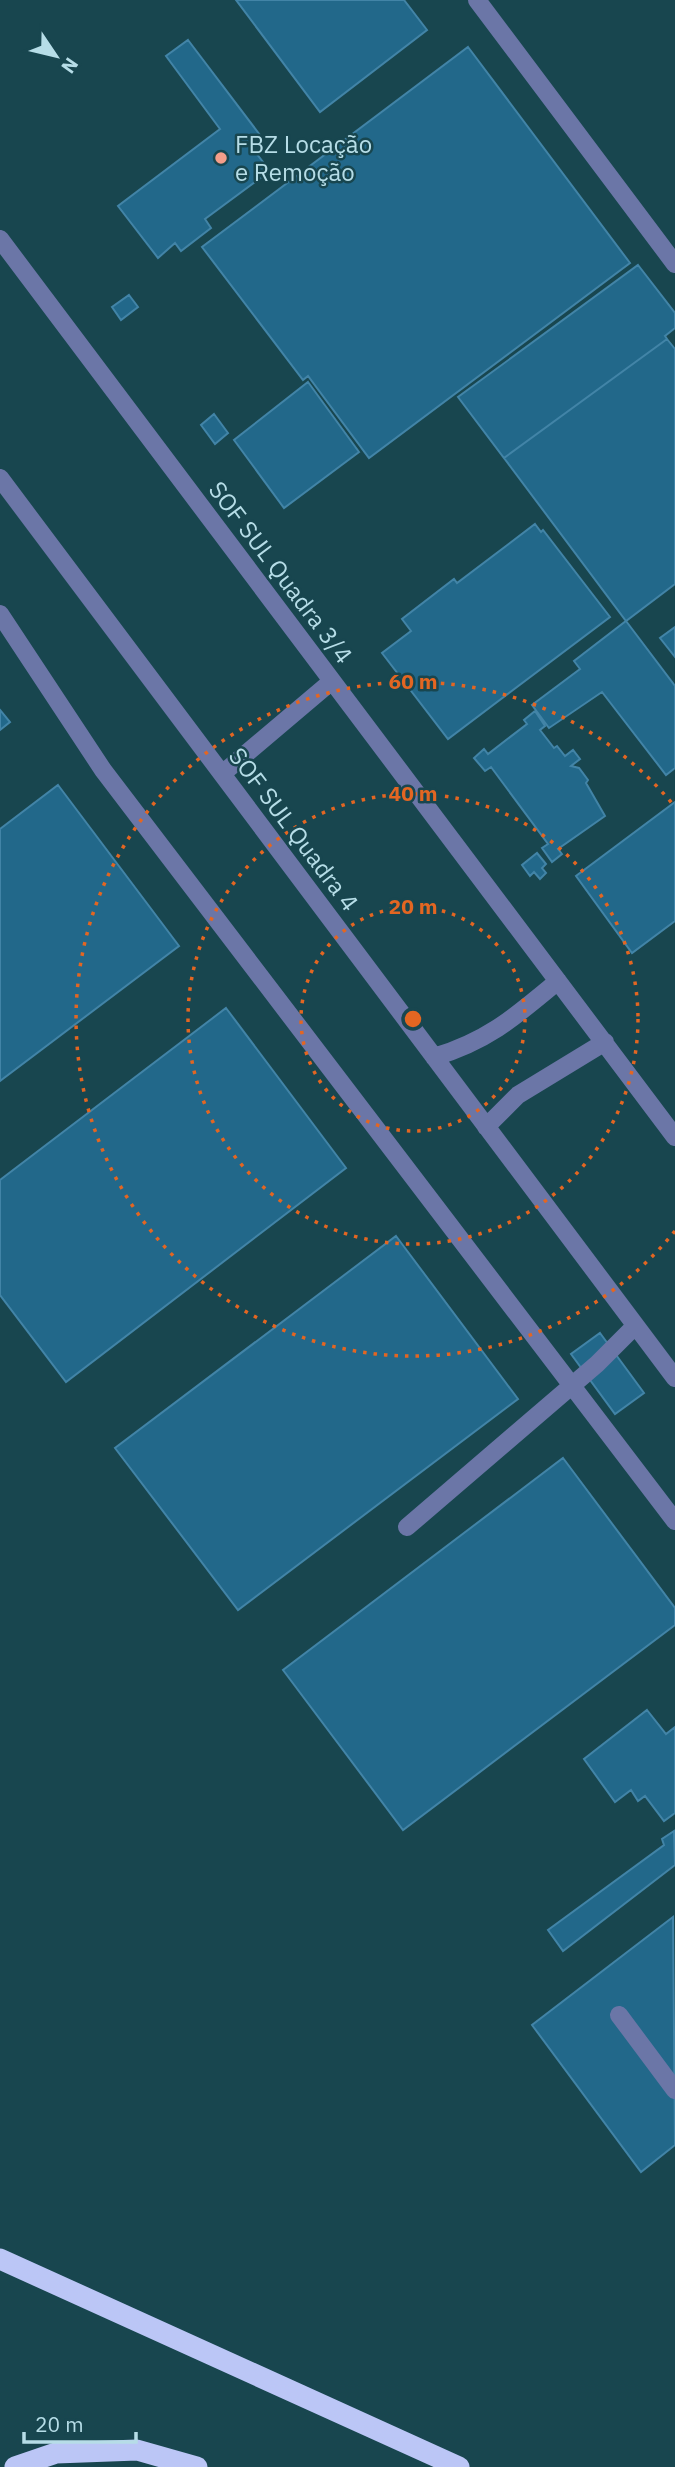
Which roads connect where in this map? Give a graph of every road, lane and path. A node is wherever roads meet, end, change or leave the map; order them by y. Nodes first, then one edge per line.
1 (477, 0) edge
2 (0, 239) edge
3 (675, 264) edge
4 (0, 478) edge
5 (0, 614) edge
6 (332, 681) junction
7 (222, 774) junction
8 (558, 981) junction
9 (605, 1042) junction
10 (435, 1057) junction
11 (486, 1127) junction
12 (675, 1137) edge
13 (634, 1327) junction
14 (675, 1378) edge
15 (572, 1384) junction
16 (675, 1521) edge
17 (407, 1527) dead end
18 (619, 2015) dead end
19 (675, 2090) edge
20 (0, 2259) edge
21 (15, 2467) edge
22 (197, 2467) edge
23 (459, 2467) edge

1 - 3 street
2 - 6 street, SOF SUL Quadra 3/4
4 - 7 street, SOF SUL Quadra 4
5 - 15 street
6 - 7 street
6 - 8 street, SOF SUL Quadra 3/4
7 - 10 street, SOF SUL Quadra 4
8 - 9 street, SOF SUL Quadra 3/4
8 - 10 street
9 - 11 street
9 - 12 street, SOF SUL Quadra 3/4
10 - 11 street, SOF SUL Quadra 4
11 - 13 street, SOF SUL Quadra 4
13 - 14 street, SOF SUL Quadra 4
13 - 15 street
15 - 16 street
15 - 17 street
18 - 19 street
20 - 23 highway
21 - 22 highway

